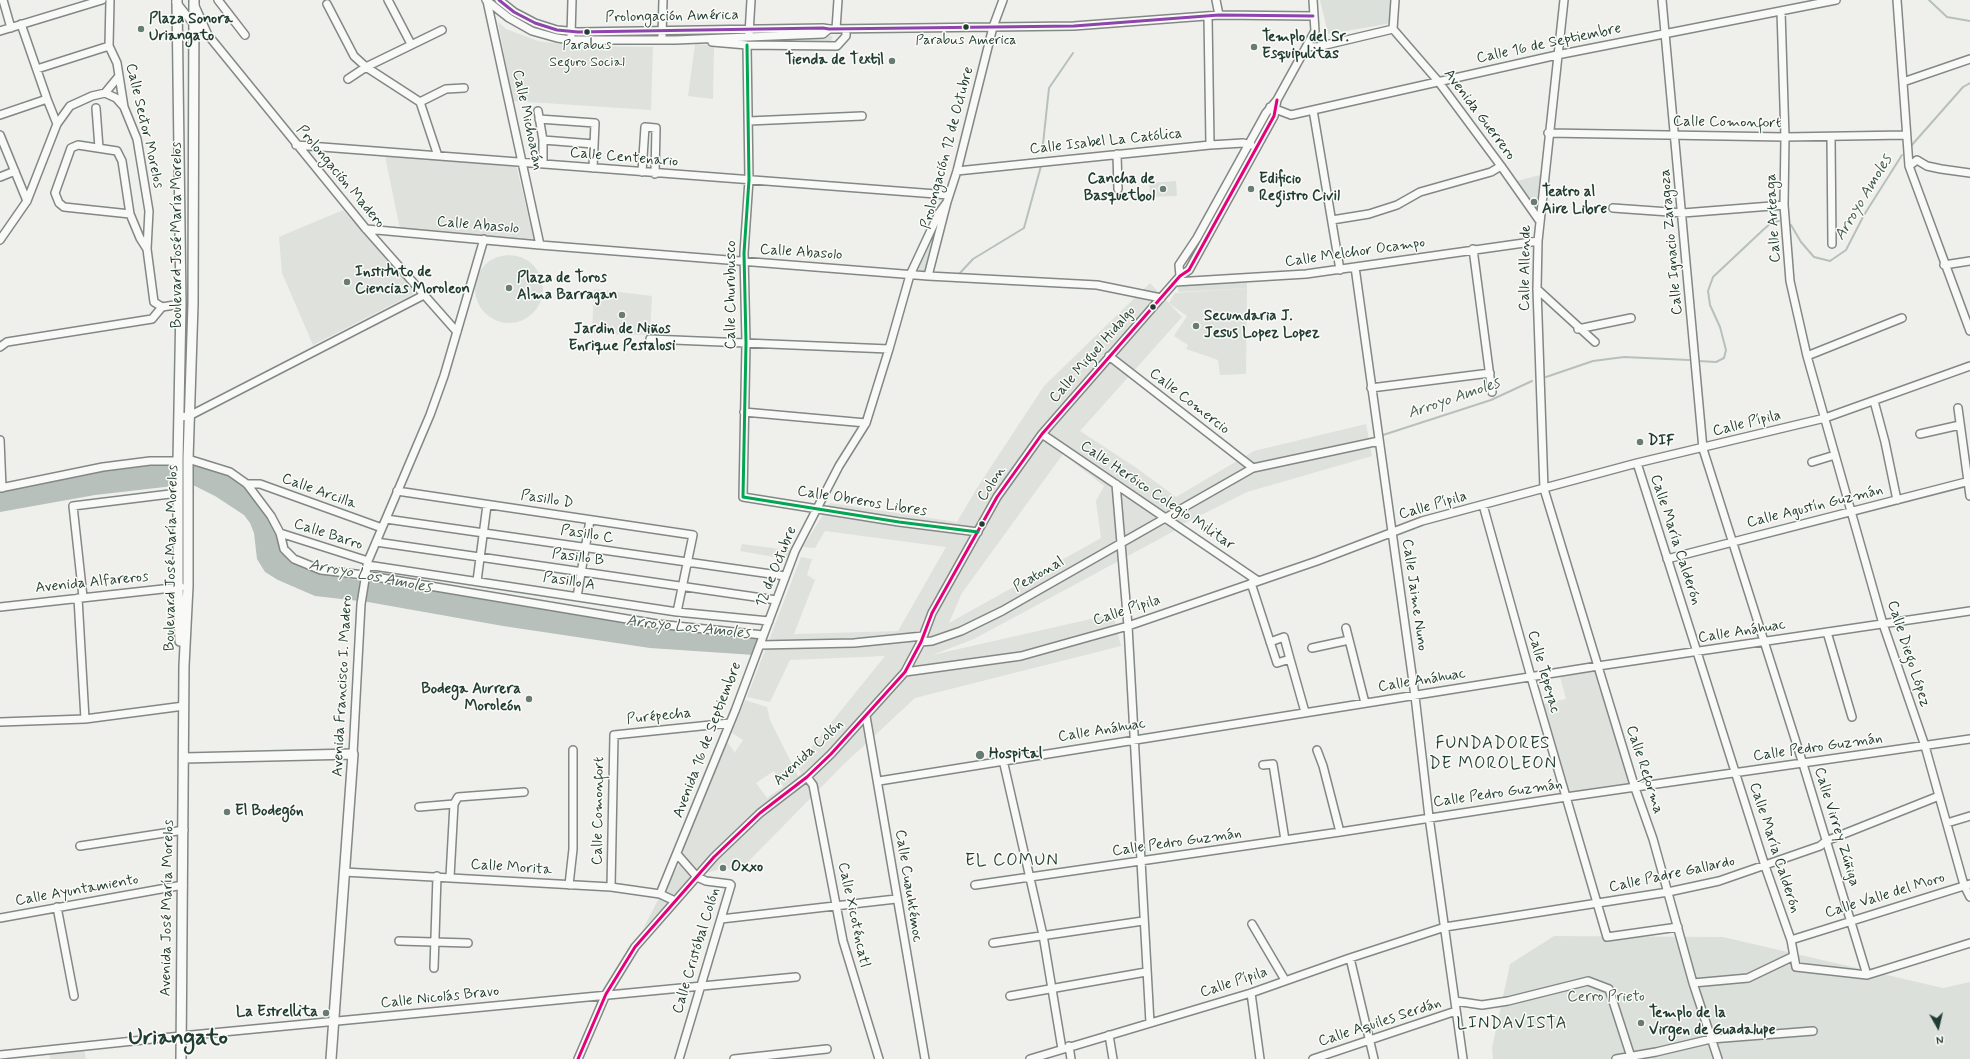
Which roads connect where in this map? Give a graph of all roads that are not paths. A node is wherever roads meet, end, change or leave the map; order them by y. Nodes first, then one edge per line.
1 (3, 0) edge
2 (102, 0) edge
3 (110, 0) edge
4 (218, 0) edge
5 (388, 0) edge
6 (499, 0) edge
7 (572, 0) edge
8 (663, 0) edge
9 (751, 0) edge
10 (838, 0) edge
11 (1003, 0) edge
12 (1216, 0) edge
13 (1312, 0) edge
14 (1395, 0) edge
15 (1564, 0) edge
16 (1662, 0) edge
17 (1836, 0) edge
18 (1897, 0) edge
19 (176, 1) edge
20 (194, 1) edge
21 (487, 1) edge
22 (327, 4) dead end
23 (1781, 11) junction
24 (1208, 16) junction
25 (1219, 16) junction
26 (1313, 16) junction
27 (192, 22) junction
28 (22, 24) junction
29 (11, 28) junction
30 (993, 28) junction
31 (749, 29) junction
32 (833, 29) junction
33 (846, 29) junction
34 (1393, 29) junction
35 (442, 30) dead end
36 (0, 31) edge
37 (662, 31) junction
38 (571, 32) junction
39 (1666, 34) junction
40 (208, 35) junction
41 (245, 35) dead end
42 (749, 37) junction
43 (700, 39) junction
44 (571, 40) junction
45 (662, 40) junction
46 (411, 44) junction
47 (747, 45) junction
48 (109, 46) junction
49 (1307, 46) junction
50 (1557, 55) junction
51 (1970, 59) edge
52 (366, 67) junction
53 (38, 69) junction
54 (119, 76) junction
55 (348, 79) dead end
56 (1438, 81) junction
57 (1903, 82) junction
58 (464, 88) dead end
59 (105, 93) junction
60 (47, 99) junction
61 (420, 102) junction
62 (124, 107) junction
63 (96, 108) dead end
64 (1273, 108) junction
65 (1313, 110) junction
66 (538, 111) dead end
67 (0, 115) edge
68 (862, 116) dead end
69 (539, 119) junction
70 (749, 121) junction
71 (57, 124) junction
72 (1548, 133) junction
73 (0, 135) edge
74 (1676, 135) junction
75 (1906, 135) junction
76 (1785, 137) junction
77 (1831, 137) junction
78 (543, 140) junction
79 (594, 144) junction
80 (1248, 144) junction
81 (296, 145) junction
82 (1210, 145) junction
83 (99, 148) junction
84 (1257, 148) junction
85 (1117, 154) junction
86 (438, 156) junction
87 (523, 163) junction
88 (543, 164) junction
89 (1908, 164) junction
90 (1502, 166) junction
91 (593, 168) junction
92 (15, 171) junction
93 (642, 172) junction
94 (957, 172) junction
95 (1970, 173) edge
96 (655, 174) junction
97 (0, 177) edge
98 (749, 180) junction
99 (1118, 189) dead end
100 (948, 198) junction
101 (27, 201) junction
102 (1784, 205) junction
103 (1613, 208) dead end
104 (1682, 213) junction
105 (130, 214) junction
106 (1332, 220) junction
107 (1539, 220) junction
108 (366, 229) junction
109 (0, 240) edge
110 (484, 240) junction
111 (1538, 241) junction
112 (1832, 244) dead end
113 (540, 245) junction
114 (147, 249) junction
115 (1473, 249) junction
116 (1970, 261) edge
117 (745, 262) junction
118 (1944, 265) junction
119 (1355, 267) junction
120 (1340, 270) junction
121 (910, 275) junction
122 (928, 276) junction
123 (1177, 279) junction
124 (1537, 289) junction
125 (424, 295) junction
126 (1160, 298) junction
127 (181, 304) junction
128 (162, 308) junction
129 (1631, 318) dead end
130 (1902, 318) dead end
131 (1578, 329) junction
132 (1970, 331) edge
133 (457, 332) junction
134 (650, 339) dead end
135 (746, 342) junction
136 (1595, 342) dead end
137 (0, 347) edge
138 (889, 349) junction
139 (1109, 356) junction
140 (1807, 356) junction
141 (1970, 366) edge
142 (1490, 373) junction
143 (1371, 388) junction
144 (1492, 392) dead end
145 (1874, 401) junction
146 (1958, 408) dead end
147 (744, 412) junction
148 (189, 416) junction
149 (179, 417) junction
150 (1824, 418) junction
151 (866, 423) junction
152 (1960, 425) junction
153 (1042, 434) junction
154 (1920, 434) dead end
155 (0, 440) edge
156 (1379, 441) junction
157 (1703, 448) junction
158 (1835, 455) junction
159 (188, 461) junction
160 (178, 462) junction
161 (1812, 462) dead end
162 (1637, 463) junction
163 (1253, 468) junction
164 (1969, 482) edge
165 (247, 484) junction
166 (1116, 484) junction
167 (1, 488) edge
168 (1544, 489) junction
169 (178, 490) junction
170 (398, 491) junction
171 (1970, 496) edge
172 (743, 497) joint
173 (1897, 500) junction
174 (487, 505) junction
175 (1483, 505) junction
176 (816, 509) junction
177 (1852, 512) junction
178 (1165, 518) junction
179 (386, 519) junction
180 (590, 520) junction
181 (382, 528) junction
182 (484, 532) junction
183 (978, 532) junction
184 (1391, 532) junction
185 (280, 533) junction
186 (376, 542) junction
187 (1732, 542) junction
188 (1120, 543) junction
189 (586, 548) junction
190 (481, 558) junction
191 (1667, 559) junction
192 (367, 563) junction
193 (688, 563) junction
194 (582, 572) junction
195 (785, 576) junction
196 (364, 577) junction
197 (477, 581) junction
198 (1254, 582) junction
199 (183, 587) junction
200 (683, 588) junction
201 (81, 597) junction
202 (577, 597) junction
203 (776, 600) junction
204 (0, 607) edge
205 (1970, 611) edge
206 (677, 612) junction
207 (768, 621) junction
208 (1883, 624) junction
209 (1128, 626) junction
210 (1346, 628) dead end
211 (1827, 632) junction
212 (763, 635) junction
213 (922, 639) junction
214 (1349, 640) junction
215 (1270, 642) junction
216 (1764, 642) junction
217 (760, 645) junction
218 (1312, 648) dead end
219 (1697, 652) junction
220 (1290, 659) junction
221 (1598, 666) junction
222 (905, 672) junction
223 (1531, 677) junction
224 (1415, 696) junction
225 (1365, 703) junction
226 (184, 706) junction
227 (1305, 712) junction
228 (866, 716) junction
229 (1852, 717) dead end
230 (85, 719) junction
231 (0, 722) edge
232 (730, 722) junction
233 (614, 735) joint
234 (1134, 739) junction
235 (1970, 739) edge
236 (1925, 746) junction
237 (573, 750) dead end
238 (1317, 750) dead end
239 (353, 754) junction
240 (184, 758) junction
241 (1003, 760) junction
242 (1803, 764) junction
243 (1263, 765) dead end
244 (1736, 773) junction
245 (807, 777) junction
246 (879, 781) junction
247 (1635, 788) junction
248 (524, 792) dead end
249 (1940, 796) junction
250 (1566, 797) junction
251 (454, 804) junction
252 (419, 807) dead end
253 (1970, 816) edge
254 (1429, 817) junction
255 (1947, 823) junction
256 (184, 830) junction
257 (1340, 832) junction
258 (1285, 840) junction
259 (1826, 841) junction
260 (80, 846) dead end
261 (677, 854) junction
262 (1140, 862) junction
263 (1764, 866) junction
264 (344, 872) junction
265 (437, 876) junction
266 (450, 877) junction
267 (697, 877) junction
268 (1030, 877) junction
269 (1967, 884) edge
270 (183, 885) junction
271 (569, 885) junction
272 (975, 885) dead end
273 (611, 888) junction
274 (1668, 892) junction
275 (660, 894) junction
276 (1970, 897) edge
277 (896, 899) junction
278 (675, 901) junction
279 (1598, 904) junction
280 (837, 905) junction
281 (57, 906) junction
282 (0, 918) edge
283 (721, 919) junction
284 (1143, 921) junction
285 (1851, 921) junction
286 (1252, 924) dead end
287 (1445, 927) junction
288 (1678, 927) junction
289 (1043, 935) junction
290 (1791, 940) junction
291 (399, 941) dead end
292 (435, 942) junction
293 (468, 943) dead end
294 (993, 943) dead end
295 (1970, 943) edge
296 (1794, 956) junction
297 (1350, 958) junction
298 (434, 968) dead end
299 (1146, 972) junction
300 (1867, 975) junction
301 (796, 977) dead end
302 (1285, 980) junction
303 (1693, 983) junction
304 (701, 985) junction
305 (1052, 988) junction
306 (1251, 993) junction
307 (606, 994) junction
308 (74, 996) dead end
309 (1010, 996) dead end
310 (1455, 1001) junction
311 (1456, 1011) junction
312 (333, 1022) junction
313 (1150, 1022) junction
314 (1813, 1031) dead end
315 (1109, 1035) junction
316 (181, 1036) junction
317 (1711, 1039) junction
318 (1369, 1040) junction
319 (1066, 1048) junction
320 (828, 1049) dead end
321 (0, 1055) edge
322 (1654, 1056) edge
323 (1631, 1057) junction
324 (181, 1059) edge
325 (331, 1059) edge
326 (578, 1059) edge
327 (679, 1059) edge
328 (734, 1059) edge
329 (879, 1059) edge
330 (925, 1059) edge
331 (1030, 1059) edge
332 (1071, 1059) edge
333 (1113, 1059) edge
334 (1260, 1059) edge
335 (1313, 1059) edge
336 (1374, 1059) edge
337 (1463, 1059) edge
338 (1616, 1059) edge
339 (1718, 1059) edge

1 - 29 street
2 - 28 street
3 - 48 street, Calle Sector Morelos
4 - 41 street
5 - 46 street
6 - 38 street, Prolongación América
7 - 38 street
8 - 37 street
9 - 31 street
10 - 32 street
11 - 30 street, Prolongación 12 de Octubre
12 - 25 street
13 - 26 street
14 - 34 street
15 - 50 street, Calle Allende
16 - 39 street, Calle Ignacio Zaragoza
17 - 23 street, Calle 16 de Septiembre
18 - 57 street
19 - 20 main road
19 - 27 street, Prolongación Madero
19 - 127 main road, Boulevard José María Morelos
20 - 27 main road, Boulevard José María Morelos
20 - 40 street, Prolongación Madero
21 - 44 street, Prolongación América
21 - 87 street, Calle Michoacán
22 - 52 street
23 - 39 street, Calle 16 de Septiembre
23 - 76 street, Calle Arteaga
24 - 25 street, Prolongación América
24 - 30 street, Prolongación América
24 - 82 street
25 - 26 street, Prolongación América
26 - 49 street
27 - 40 street, Prolongación Madero
27 - 148 main road, Boulevard José María Morelos
28 - 29 street
28 - 53 street
29 - 36 street
30 - 33 street, Prolongación América
30 - 94 street, Prolongación 12 de Octubre
31 - 32 street, Prolongación América
31 - 37 street, Prolongación América
31 - 42 street
32 - 33 street, Prolongación América
32 - 42 street, Prolongación América
33 - 47 street
34 - 49 street
34 - 56 street, Avenida Guerrero
35 - 46 street
37 - 38 street, Prolongación América
37 - 45 street
38 - 44 street
39 - 50 street, Calle 16 de Septiembre
39 - 74 street, Calle Ignacio Zaragoza
40 - 81 street, Prolongación Madero
42 - 43 street, Prolongación América
43 - 45 street, Prolongación América
43 - 47 street
44 - 45 street, Prolongación América
46 - 52 street
47 - 70 street, Calle Churubusco
48 - 53 street
48 - 54 street, Calle Sector Morelos
49 - 64 street
50 - 56 street, Calle 16 de Septiembre
50 - 72 street, Calle Allende
51 - 57 street
52 - 55 street
52 - 61 street
53 - 60 street
54 - 59 street
54 - 62 street, Calle Sector Morelos
56 - 65 street, Calle 16 de Septiembre
56 - 90 street, Avenida Guerrero
57 - 75 street
58 - 61 street
59 - 62 street
59 - 71 street
60 - 67 street
60 - 71 street
61 - 86 street
62 - 114 street, Calle Sector Morelos
63 - 83 street
64 - 65 street, Calle 16 de Septiembre
64 - 80 street
64 - 84 street, Calle Miguel Hidalgo
65 - 106 street
66 - 69 street
68 - 70 street
69 - 78 street
69 - 79 street
70 - 98 street, Calle Churubusco
71 - 101 street
72 - 74 street, Calle Comonfort
72 - 107 street, Calle Allende
73 - 92 street
74 - 76 street, Calle Comonfort
74 - 104 street, Calle Ignacio Zaragoza
75 - 77 street, Calle Comonfort
75 - 89 street
76 - 77 street, Calle Comonfort
76 - 102 street, Calle Arteaga
77 - 112 street
78 - 79 street
78 - 88 street
79 - 91 street
80 - 82 street, Calle Isabel La Católica
80 - 84 street, Calle Isabel La Católica
80 - 123 street
81 - 86 street, Calle Centenario
81 - 108 street, Prolongación Madero
82 - 85 street, Calle Isabel La Católica
83 - 105 street
83 - 105 street
84 - 123 street, Calle Miguel Hidalgo
85 - 94 street, Calle Isabel La Católica
85 - 99 street
86 - 87 street, Calle Centenario
87 - 88 street, Calle Centenario
87 - 113 street, Calle Michoacán
88 - 91 street, Calle Centenario
89 - 95 street
89 - 118 street
90 - 106 street
90 - 107 street, Avenida Guerrero
91 - 93 street, Calle Centenario
92 - 97 street
92 - 101 street
93 - 96 street, Calle Centenario
93 - 96 street
94 - 100 street, Prolongación 12 de Octubre
96 - 98 street, Calle Centenario
98 - 100 street, Calle Centenario
98 - 117 street, Calle Churubusco
100 - 121 street
100 - 122 street, Prolongación 12 de Octubre
101 - 109 street
102 - 104 street
102 - 140 street, Calle Arteaga
103 - 104 street
104 - 157 street, Calle Ignacio Zaragoza
105 - 114 street
106 - 120 street
107 - 111 street, Calle Allende
108 - 110 street, Calle Abasolo
108 - 125 street, Prolongación Madero
110 - 113 street, Calle Abasolo
110 - 133 street, Avenida Francisco I. Madero
111 - 115 street, Calle Melchor Ocampo
111 - 124 street, Calle Allende
113 - 117 street, Calle Abasolo
114 - 128 street, Calle Sector Morelos
115 - 119 street, Calle Melchor Ocampo
115 - 142 street
116 - 118 street
117 - 121 street, Calle Abasolo
117 - 135 street, Calle Churubusco
118 - 132 street
119 - 120 street, Calle Melchor Ocampo
119 - 143 street, Calle Jaime Nuno
120 - 123 street, Calle Melchor Ocampo
121 - 122 street, Calle Abasolo
121 - 138 street
122 - 126 street, Calle Abasolo
123 - 126 street, Calle Miguel Hidalgo
124 - 131 street
124 - 168 street, Calle Allende
125 - 133 street, Prolongación Madero
125 - 148 street
126 - 139 street, Calle Miguel Hidalgo
127 - 128 street
127 - 149 main road, Boulevard José María Morelos
128 - 137 street
129 - 131 street
130 - 140 street
131 - 136 street
133 - 170 street, Avenida Francisco I. Madero
134 - 135 street
135 - 138 street
135 - 147 street, Calle Churubusco
138 - 151 street
139 - 153 street, Calle Miguel Hidalgo
139 - 163 street, Calle Comercio
140 - 150 street, Calle Arteaga
141 - 145 street, Calle Pípila
142 - 143 street
142 - 144 street
143 - 156 street, Calle Jaime Nuno
145 - 150 street, Calle Pípila
145 - 173 street
146 - 152 street
147 - 151 street
147 - 172 street, Calle Churubusco
148 - 149 street
148 - 159 main road, Boulevard José María Morelos
149 - 160 main road, Boulevard José María Morelos
150 - 157 street, Calle Pípila
150 - 158 street, Calle Diego López
151 - 176 street
152 - 154 street
152 - 164 street
153 - 166 street, Calle Heróico Colegio Militar
153 - 183 street, Colon
155 - 167 street
156 - 163 street, Peatonal
156 - 184 street, Calle Jaime Nuno
157 - 162 street, Calle Pípila
157 - 187 street, Calle Ignacio Zaragoza
158 - 161 street
158 - 177 street, Calle Diego López
159 - 165 street
159 - 199 main road, Boulevard José María Morelos
160 - 167 street
160 - 169 main road, Boulevard José María Morelos
162 - 168 street, Calle Pípila
162 - 191 street, Calle María Calderón
163 - 178 street, Peatonal
164 - 171 street
164 - 173 street, Calle Agustín Guzmán
165 - 181 street, Calle Arcilla
165 - 185 street
166 - 178 street, Calle Heróico Colegio Militar
166 - 188 street
168 - 175 street, Calle Pípila
168 - 221 street, Calle Reforma
169 - 199 main road, Boulevard José María Morelos
169 - 201 street
170 - 174 street, Pasillo D
170 - 179 street, Avenida Francisco I. Madero
172 - 176 street, Calle Obreros Libres
173 - 177 street, Calle Agustín Guzmán
174 - 180 street, Pasillo D
174 - 182 street
175 - 184 street, Calle Pípila
175 - 223 street, Calle Tepeyac
176 - 183 street, Calle Obreros Libres
176 - 195 street, 12 de Octubre
177 - 187 street, Calle Agustín Guzmán
177 - 208 street, Calle Diego López
178 - 188 street, Peatonal
178 - 198 street, Calle Heróico Colegio Militar
179 - 181 street, Avenida Francisco I. Madero
179 - 182 street, Pasillo C
180 - 189 street
180 - 193 street, Pasillo D
181 - 186 street, Avenida Francisco I. Madero
182 - 189 street, Pasillo C
182 - 190 street
183 - 213 street, Colon
184 - 198 street, Calle Pípila
184 - 224 street, Calle Jaime Nuno
185 - 192 street, Calle Barro
185 - 196 street
186 - 190 street, Pasillo B
186 - 192 street, Avenida Francisco I. Madero
187 - 191 street, Calle Agustín Guzmán
187 - 216 street, Calle Virrey Zúñiga
188 - 209 street
188 - 213 street, Peatonal
189 - 193 street, Pasillo C
189 - 194 street
190 - 194 street, Pasillo B
190 - 197 street
191 - 219 street, Calle María Calderón
192 - 196 street, Avenida Francisco I. Madero
192 - 197 street, Pasillo A
193 - 195 street, Pasillo C
193 - 200 street
194 - 200 street, Pasillo B
194 - 202 street
195 - 203 street, 12 de Octubre
196 - 212 street
196 - 239 street, Avenida Francisco I. Madero
197 - 202 street, Pasillo A
198 - 209 street, Calle Pípila
198 - 215 street
199 - 201 street, Avenida Alfareros
199 - 226 main road, Boulevard José María Morelos
200 - 203 street, Pasillo B
200 - 206 street
201 - 204 street, Avenida Alfareros
201 - 230 street
202 - 206 street, Pasillo A
203 - 207 street, 12 de Octubre
205 - 208 street, Calle Anáhuac
206 - 207 street, Pasillo A
207 - 212 street, 12 de Octubre
208 - 211 street, Calle Anáhuac
208 - 236 street, Calle Diego López
209 - 222 street, Calle Pípila
209 - 234 street
210 - 214 street
211 - 216 street, Calle Anáhuac
211 - 229 street
212 - 217 street, Avenida 16 de Septiembre
213 - 217 street, Peatonal
213 - 222 street, Avenida Colón
214 - 218 street
214 - 225 street
215 - 220 street
215 - 220 street
216 - 219 street, Calle Anáhuac
216 - 242 street, Calle Virrey Zúñiga
217 - 232 street, Avenida 16 de Septiembre
219 - 221 street, Calle Anáhuac
219 - 244 street, Calle María Calderón
220 - 227 street
221 - 223 street, Calle Anáhuac
221 - 247 street, Calle Reforma
222 - 228 street, Avenida Colón
223 - 224 street, Calle Anáhuac
223 - 250 street, Calle Tepeyac
224 - 225 street, Calle Anáhuac
224 - 254 street, Calle Jaime Nuno
225 - 227 street, Calle Anáhuac
226 - 230 street
226 - 240 main road, Avenida José María Morelos
227 - 234 street, Calle Anáhuac
228 - 245 street, Avenida Colón
228 - 246 street, Calle Cuauhtémoc
230 - 231 street
232 - 233 street, Purépecha
232 - 261 street, Avenida 16 de Septiembre
233 - 273 street, Calle Comonfort
234 - 241 street, Calle Anáhuac
234 - 262 street
235 - 236 street, Calle Pedro Guzmán
236 - 242 street, Calle Pedro Guzmán
236 - 249 street, Calle Diego López
237 - 271 street
238 - 257 street
239 - 240 main road
239 - 264 main road, Avenida Francisco I. Madero
240 - 256 main road, Avenida José María Morelos
241 - 246 street, Calle Anáhuac
241 - 268 street
242 - 244 street, Calle Pedro Guzmán
242 - 259 street, Calle Virrey Zúñiga
243 - 258 street
244 - 247 street, Calle Pedro Guzmán
244 - 263 street, Calle María Calderón
245 - 267 street, Avenida Colón
245 - 280 street, Calle Xicoténcatl
246 - 277 street, Calle Cuauhtémoc
247 - 250 street, Calle Pedro Guzmán
247 - 274 street, Calle Reforma
248 - 251 street
249 - 255 street, Calle Diego López
249 - 259 street, Calle Padre Gallardo
250 - 254 street, Calle Pedro Guzmán
250 - 279 street, Calle Tepeyac
251 - 252 street
251 - 266 street
253 - 255 street
254 - 257 street, Calle Pedro Guzmán
254 - 287 street, Calle Jaime Nuno
255 - 269 street, Calle Diego López
256 - 260 street
256 - 270 main road, Avenida José María Morelos
257 - 258 street, Calle Pedro Guzmán
258 - 262 street, Calle Pedro Guzmán
259 - 263 street, Calle Padre Gallardo
259 - 285 street, Calle Virrey Zúñiga
261 - 267 street
261 - 275 street, Avenida 16 de Septiembre
262 - 268 street, Calle Pedro Guzmán
262 - 284 street
263 - 274 street, Calle Padre Gallardo
263 - 290 street, Calle María Calderón
264 - 265 street, Calle Morita
264 - 312 main road, Avenida Francisco I. Madero
265 - 266 street, Calle Morita
265 - 292 street
266 - 271 street, Calle Morita
267 - 278 street
267 - 283 street, Calle Cristóbal Colón
268 - 272 street, Calle Pedro Guzmán
268 - 289 street
269 - 276 street, Calle Diego López
269 - 285 street, Calle Valle del Moro
270 - 281 street, Calle Ayuntamiento
270 - 316 main road, Avenida José María Morelos
271 - 273 street, Calle Morita
273 - 275 street, Calle Morita
274 - 279 street, Calle Padre Gallardo
274 - 288 street, Calle Reforma
275 - 278 street, Calle Morita
277 - 280 street
277 - 330 street, Calle Cuauhtémoc
278 - 307 street
279 - 287 street, Calle Padre Gallardo
279 - 288 street, Calle Tepeyac
280 - 283 street
280 - 329 street, Calle Xicoténcatl
281 - 282 street, Calle Ayuntamiento
281 - 308 street
283 - 304 street, Calle Cristóbal Colón
284 - 289 street
284 - 299 street
285 - 290 street, Calle Valle del Moro
285 - 300 street, Calle Virrey Zúñiga
286 - 302 street
287 - 297 street, Calle Pípila
287 - 310 street, Calle Jaime Nuno
288 - 303 street, Calle Reforma
289 - 294 street
289 - 305 street
290 - 296 street, Calle María Calderón
291 - 292 street
292 - 293 street
292 - 298 street
295 - 300 street
296 - 300 street, Calle María Calderón
296 - 303 street
297 - 302 street, Calle Pípila
297 - 318 street
299 - 305 street
299 - 313 street
301 - 304 street, Calle Nicolás Bravo
302 - 306 street, Calle Pípila
303 - 317 street, Calle Reforma
304 - 307 street, Calle Nicolás Bravo
304 - 327 street, Calle Cristóbal Colón
305 - 309 street
305 - 319 street
306 - 313 street, Calle Pípila
306 - 334 street
307 - 312 street, Calle Nicolás Bravo
307 - 326 street
310 - 311 street, Calle Jaime Nuno
310 - 323 street, Calle Aquiles Serdán
311 - 318 street, Calle Aquiles Serdán
311 - 337 street, Calle Jaime Nuno
312 - 316 street, Calle Nicolás Bravo
312 - 325 main road, Avenida Francisco I. Madero
313 - 315 street, Calle Pípila
314 - 317 street
315 - 319 street, Calle Pípila
315 - 333 street
316 - 321 street, Calle Nicolás Bravo
316 - 324 main road, Avenida José María Morelos
317 - 322 street
317 - 339 street, Calle Reforma
318 - 335 street, Calle Aquiles Serdán
318 - 336 street
319 - 331 street, Calle Pípila
319 - 332 street
320 - 328 street
322 - 323 street
323 - 338 street

